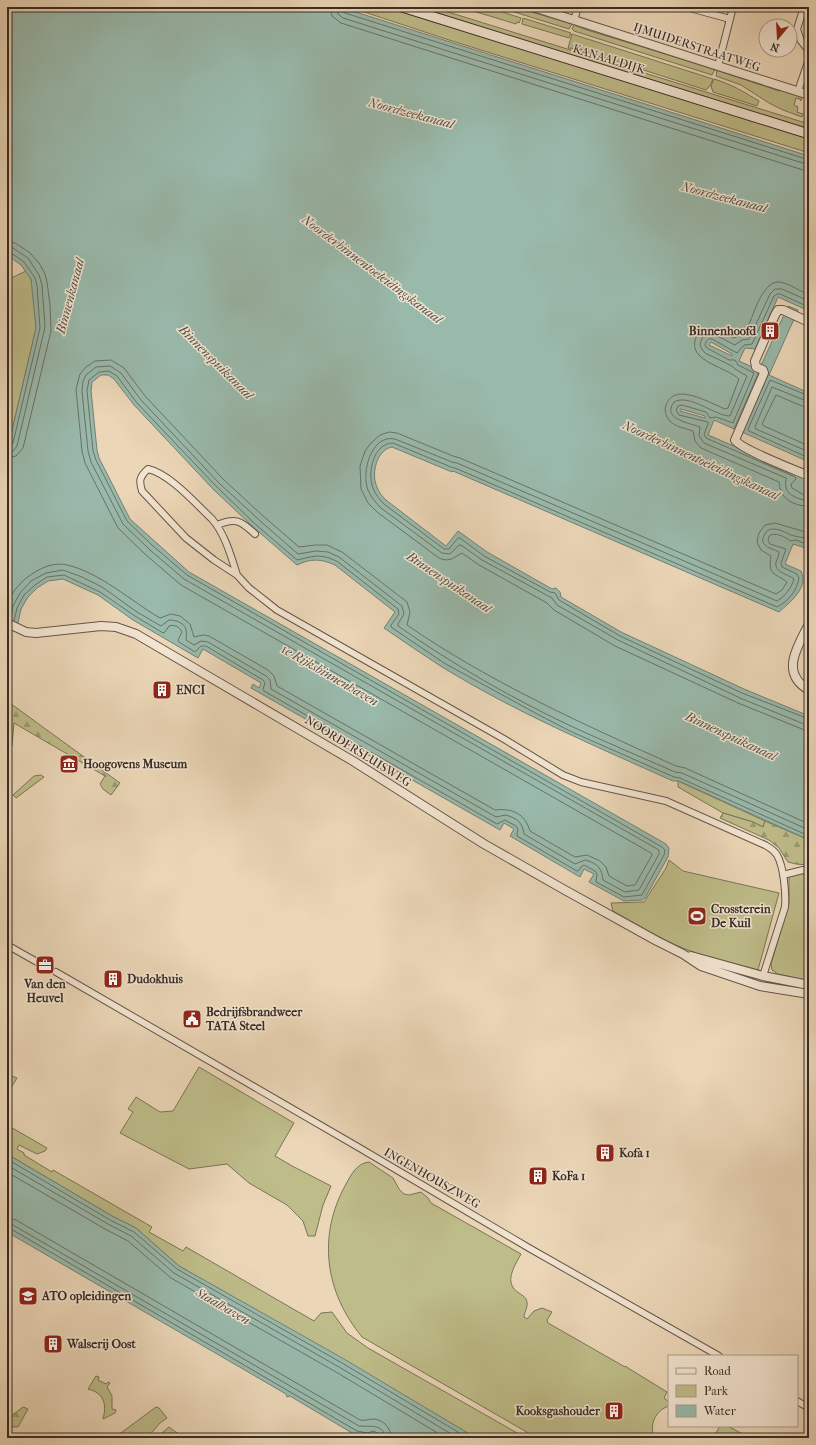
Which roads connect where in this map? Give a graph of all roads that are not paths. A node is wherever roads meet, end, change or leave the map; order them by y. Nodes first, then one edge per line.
1 (402, 7) edge
2 (533, 7) edge
3 (578, 7) edge
4 (686, 7) edge
5 (733, 7) edge
6 (804, 7) edge
7 (574, 20) junction
8 (730, 20) junction
9 (809, 51) edge
10 (809, 59) edge
11 (718, 66) junction
12 (798, 91) junction
13 (809, 95) edge
14 (809, 134) edge
15 (809, 322) edge
16 (809, 476) edge
17 (217, 525) junction
18 (256, 534) dead end
19 (237, 575) junction
20 (7, 623) edge
21 (809, 624) edge
22 (809, 690) edge
23 (809, 871) edge
24 (783, 875) junction
25 (7, 945) edge
26 (682, 954) junction
27 (44, 966) tunnel mouth
28 (56, 972) tunnel mouth
29 (763, 976) junction
30 (809, 985) edge
31 (760, 986) junction
32 (809, 994) edge
33 (717, 1355) edge
34 (798, 1402) edge
35 (809, 1408) edge

1 - 14 main road, KANAALDIJK
2 - 7 street, IJMUIDERSTRAATWEG
3 - 7 street
4 - 8 street
5 - 8 street
6 - 9 street
7 - 11 street, IJMUIDERSTRAATWEG
8 - 11 street
10 - 12 street
11 - 12 street, IJMUIDERSTRAATWEG
12 - 13 street, IJMUIDERSTRAATWEG
15 - 16 street
17 - 18 street
17 - 19 street
17 - 19 street
19 - 24 street
20 - 26 street, NOORDERSLUISWEG
21 - 22 street
23 - 24 street
24 - 29 street
25 - 27 street
26 - 29 street, NOORDERSLUISWEG
26 - 31 street, NOORDERSLUISWEG
28 - 33 street, INGENHOUSZWEG
29 - 30 street, NOORDERSLUISWEG
29 - 31 street
31 - 32 street, NOORDERSLUISWEG
34 - 35 street

